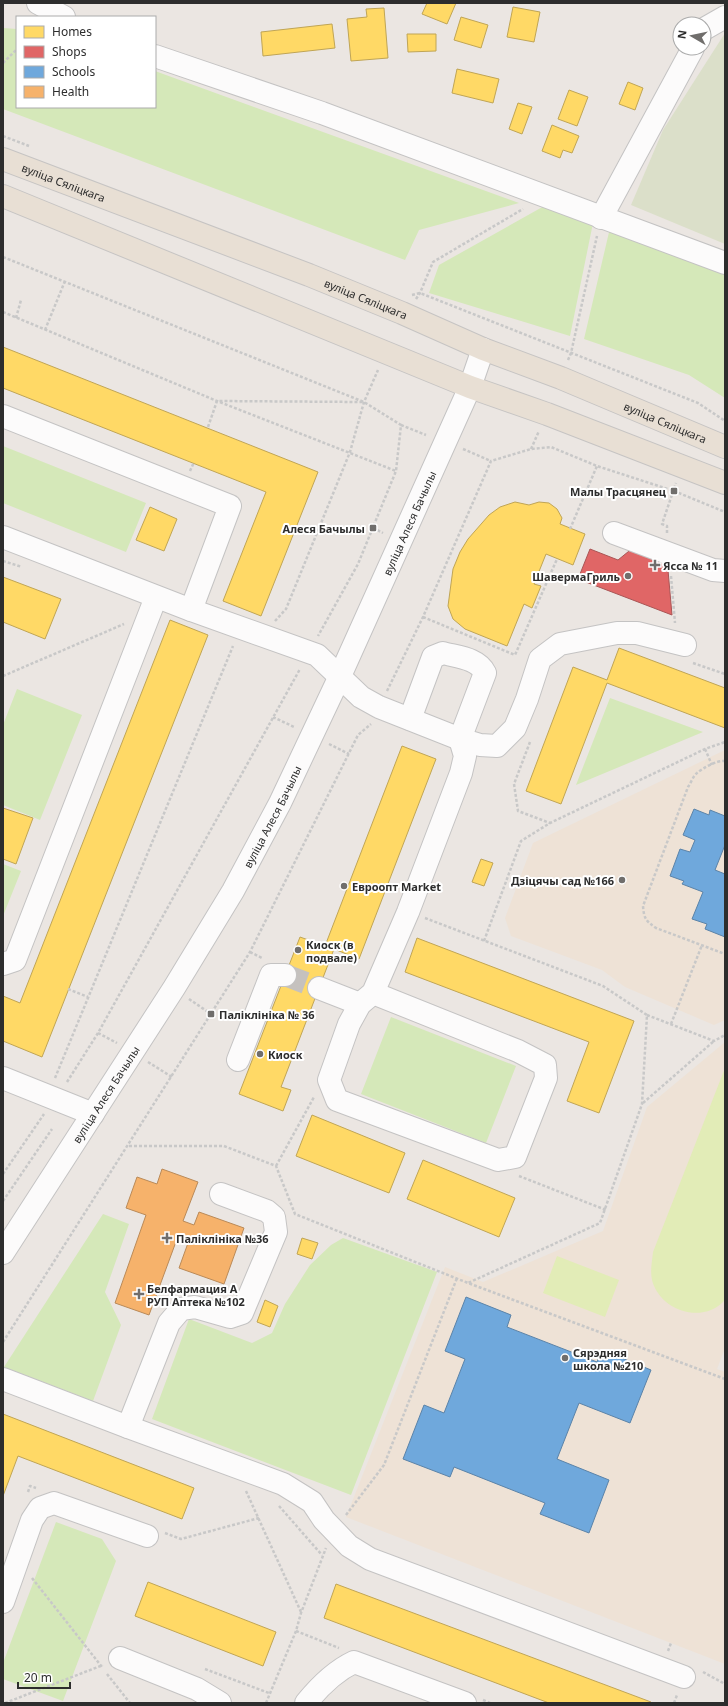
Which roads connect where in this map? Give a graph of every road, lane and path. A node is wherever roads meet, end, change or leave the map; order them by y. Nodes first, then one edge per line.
1 (38, 3) edge
2 (62, 16) edge
3 (725, 17) edge
4 (712, 24) edge
5 (16, 50) edge
6 (156, 56) edge
7 (689, 56) edge
8 (3, 63) edge
9 (3, 159) edge
10 (3, 196) edge
11 (546, 196) junction
12 (601, 218) junction
13 (3, 257) edge
14 (725, 263) edge
15 (65, 281) junction
16 (21, 300) dead end
17 (3, 312) edge
18 (402, 313) junction
19 (16, 318) junction
20 (45, 330) junction
21 (483, 349) junction
22 (386, 353) junction
23 (571, 354) dead end
24 (470, 387) junction
25 (217, 401) junction
26 (364, 402) junction
27 (3, 416) edge
28 (208, 427) dead end
29 (725, 447) edge
30 (350, 452) junction
31 (597, 466) junction
32 (396, 471) junction
33 (725, 483) edge
34 (674, 491) junction
35 (725, 512) edge
36 (570, 529) dead end
37 (614, 533) dead end
38 (3, 537) edge
39 (669, 554) junction
40 (557, 559) dead end
41 (725, 570) edge
42 (154, 605) junction
43 (191, 610) junction
44 (423, 617) junction
45 (264, 635) junction
46 (235, 640) dead end
47 (684, 650) junction
48 (308, 652) junction
49 (725, 674) edge
50 (3, 676) edge
51 (340, 676) junction
52 (379, 707) junction
53 (410, 719) junction
54 (460, 739) junction
55 (530, 740) dead end
56 (725, 742) edge
57 (705, 750) junction
58 (725, 761) edge
59 (712, 765) junction
60 (550, 823) junction
61 (408, 912) junction
62 (484, 941) junction
63 (702, 945) junction
64 (725, 954) edge
65 (3, 964) edge
66 (285, 975) tunnel mouth
67 (174, 988) junction
68 (319, 988) tunnel mouth
69 (68, 989) dead end
70 (88, 997) junction
71 (366, 999) junction
72 (212, 1014) junction
73 (647, 1015) junction
74 (671, 1024) junction
75 (725, 1035) edge
76 (714, 1041) junction
77 (238, 1060) dead end
78 (5, 1078) edge
79 (317, 1090) dead end
80 (53, 1092) junction
81 (642, 1104) junction
82 (93, 1114) junction
83 (52, 1129) dead end
84 (128, 1146) junction
85 (276, 1166) junction
86 (3, 1174) edge
87 (221, 1194) dead end
88 (3, 1201) edge
89 (3, 1253) edge
90 (457, 1278) junction
91 (468, 1283) junction
92 (3, 1342) edge
93 (3, 1379) edge
94 (725, 1379) edge
95 (128, 1427) junction
96 (244, 1485) dead end
97 (277, 1504) dead end
98 (334, 1530) junction
99 (147, 1536) dead end
100 (322, 1555) junction
101 (18, 1559) junction
102 (3, 1602) edge
103 (301, 1612) junction
104 (120, 1658) dead end
105 (692, 1674) joint
106 (725, 1684) edge
107 (130, 1703) edge
108 (220, 1703) edge
109 (266, 1703) edge
110 (306, 1703) edge
111 (465, 1703) edge

1 - 2 street
3 - 4 street
5 - 8 path
6 - 11 street
7 - 12 street
9 - 18 main road, вуліца Сяліцкага
10 - 22 main road
11 - 12 street
11 - 18 path
12 - 14 street
12 - 23 path
13 - 15 path
15 - 20 path
15 - 26 path
16 - 19 path
17 - 19 path
18 - 21 main road, вуліца Сяліцкага
19 - 20 path
20 - 25 path
21 - 24 street, вуліца Алеся Бачылы
21 - 29 main road, вуліца Сяліцкага
22 - 24 main road
22 - 26 path
24 - 33 main road
24 - 51 street, вуліца Алеся Бачылы
25 - 26 path
25 - 28 path
25 - 30 path
26 - 30 path
26 - 32 path
27 - 43 street
30 - 32 path
30 - 45 path
31 - 34 path
31 - 36 path
31 - 44 path
32 - 48 path
34 - 35 path
34 - 39 path
37 - 39 street
38 - 42 street
39 - 41 street
39 - 47 path
40 - 44 path
42 - 43 street
42 - 50 path
42 - 65 street
43 - 45 street
44 - 52 path
45 - 48 street
46 - 70 path
47 - 49 path
47 - 54 street
48 - 51 street
48 - 80 path
51 - 52 street
51 - 67 street, вуліца Алеся Бачылы
52 - 53 street
52 - 72 path
53 - 54 street
53 - 54 street
54 - 61 street
55 - 60 path
56 - 57 path
57 - 59 path
57 - 60 path
58 - 59 path
59 - 63 path
60 - 62 path
61 - 62 path
61 - 71 street
62 - 73 path
63 - 64 path
63 - 74 path
66 - 77 street
67 - 72 path
67 - 82 street, вуліца Алеся Бачылы
68 - 71 street
69 - 70 path
70 - 80 path
71 - 71 street
72 - 84 path
73 - 74 path
73 - 81 path
74 - 76 path
75 - 76 path
76 - 81 path
78 - 80 street
79 - 85 path
80 - 82 street
80 - 86 path
81 - 91 path
82 - 89 street, вуліца Алеся Бачылы
83 - 88 path
84 - 85 path
84 - 92 path
85 - 90 path
87 - 95 street
90 - 91 path
90 - 98 path
91 - 94 path
93 - 95 street
95 - 98 street
96 - 103 path
97 - 100 path
98 - 100 path
98 - 105 street
99 - 101 street
100 - 103 path
101 - 102 street
101 - 107 path
103 - 109 path
104 - 108 street
105 - 106 path
110 - 111 street

